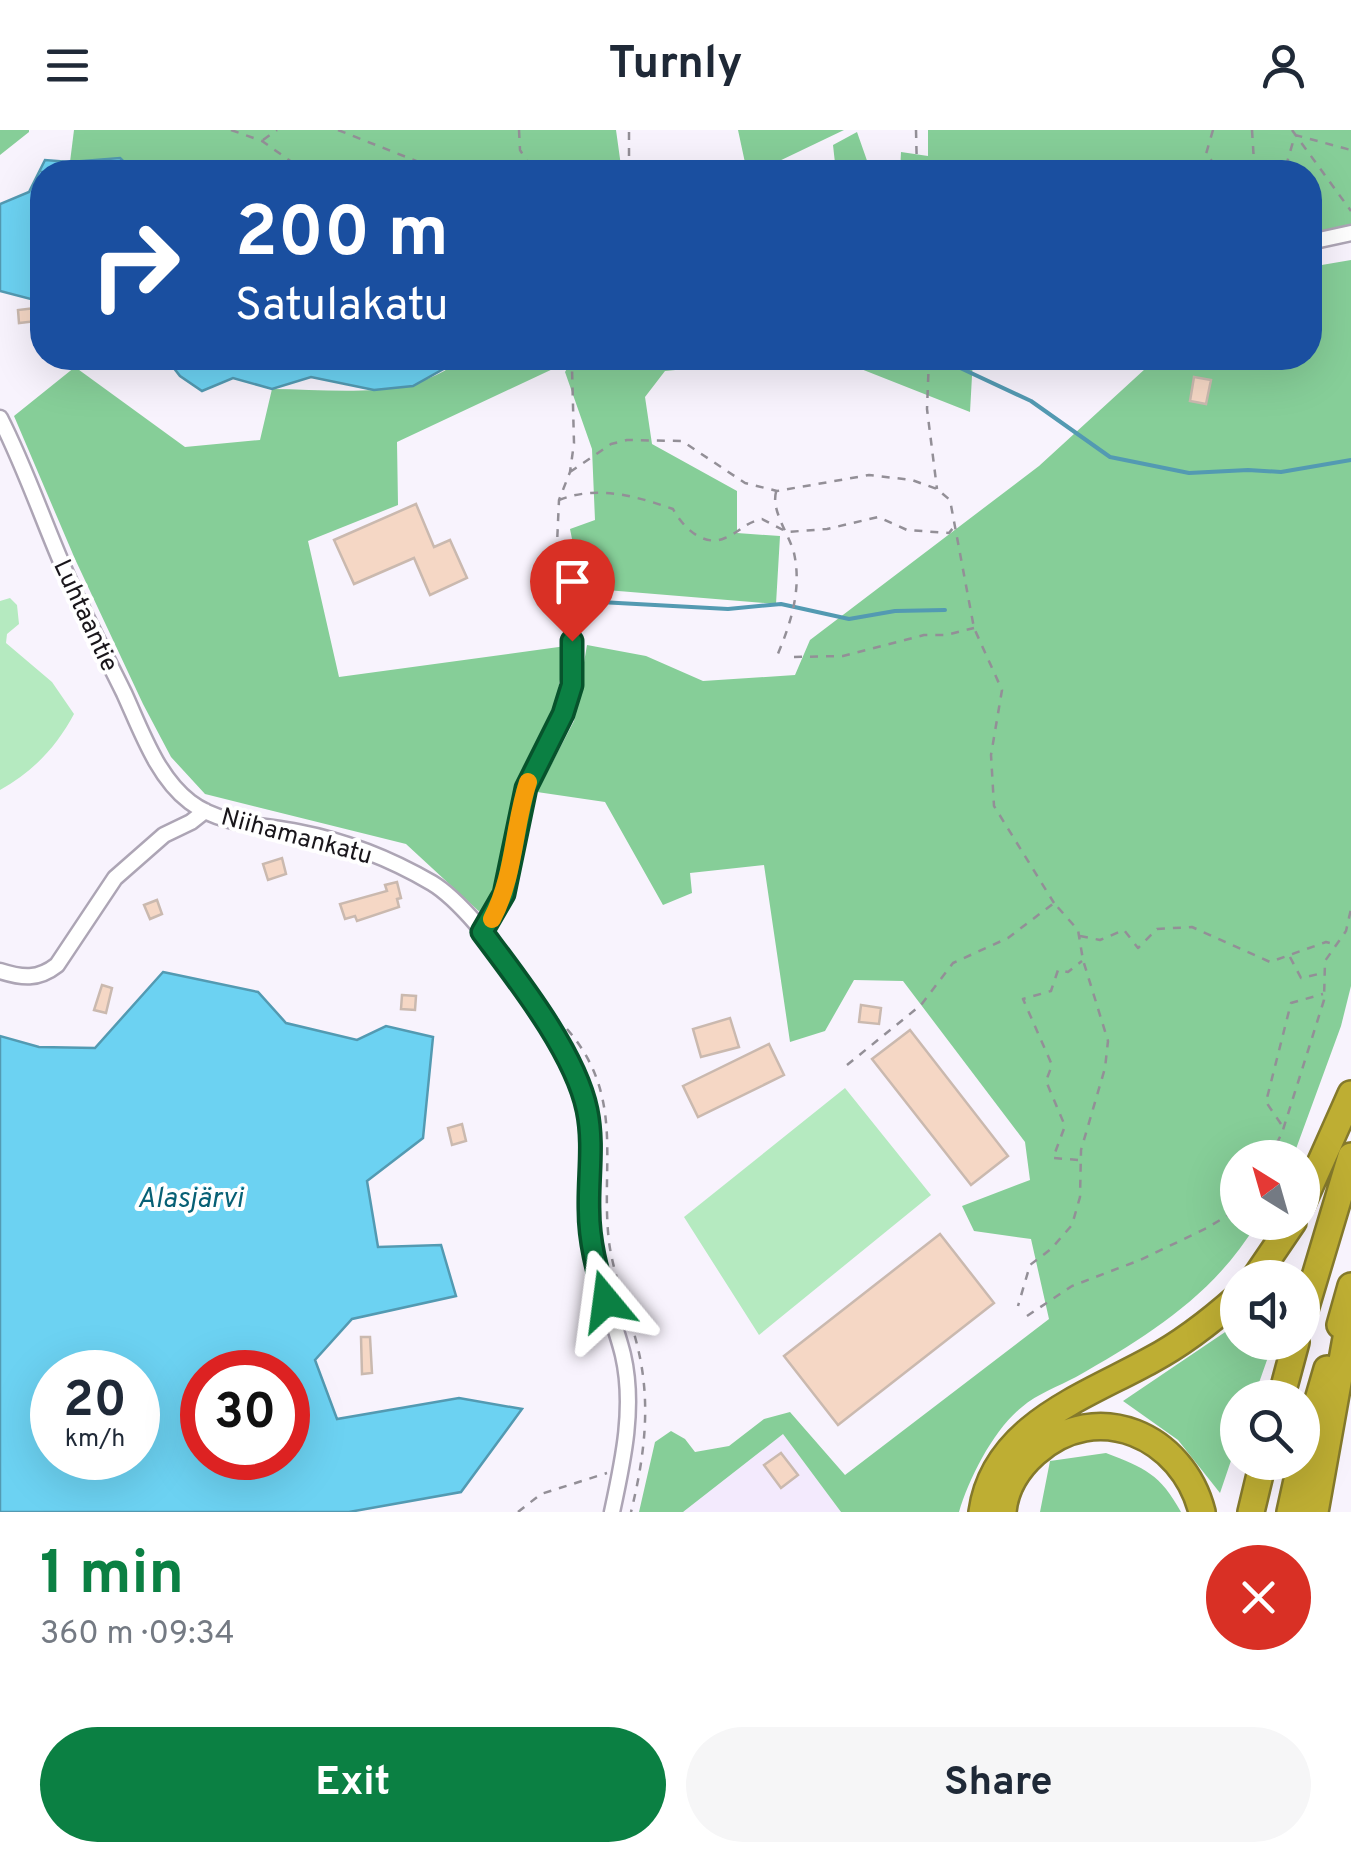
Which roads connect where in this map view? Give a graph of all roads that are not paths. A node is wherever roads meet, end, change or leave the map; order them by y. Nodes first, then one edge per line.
1 (1351, 233) edge
2 (1322, 239) edge
3 (0, 418) edge
4 (572, 641) road end
5 (198, 807) junction
6 (482, 932) junction
7 (0, 971) edge
8 (1351, 1094) edge
9 (1351, 1156) edge
10 (1320, 1164) edge
11 (1320, 1260) edge
12 (1351, 1286) edge
13 (1351, 1310) edge
14 (1220, 1311) edge
15 (1320, 1393) edge
16 (1259, 1480) edge
17 (1296, 1480) edge
18 (612, 1512) edge
19 (982, 1512) edge
20 (1002, 1512) edge
21 (1202, 1512) edge
22 (1251, 1512) edge
23 (1290, 1512) edge
24 (1315, 1512) edge

1 - 2 street
3 - 5 street, Luhtaantie
4 - 6 lane
5 - 6 street, Niihamankatu
5 - 7 street
6 - 18 street, Niihamankatu
8 - 10 highway
9 - 11 highway
12 - 15 highway
13 - 24 highway
14 - 19 highway
16 - 22 highway
17 - 23 highway
20 - 21 highway

